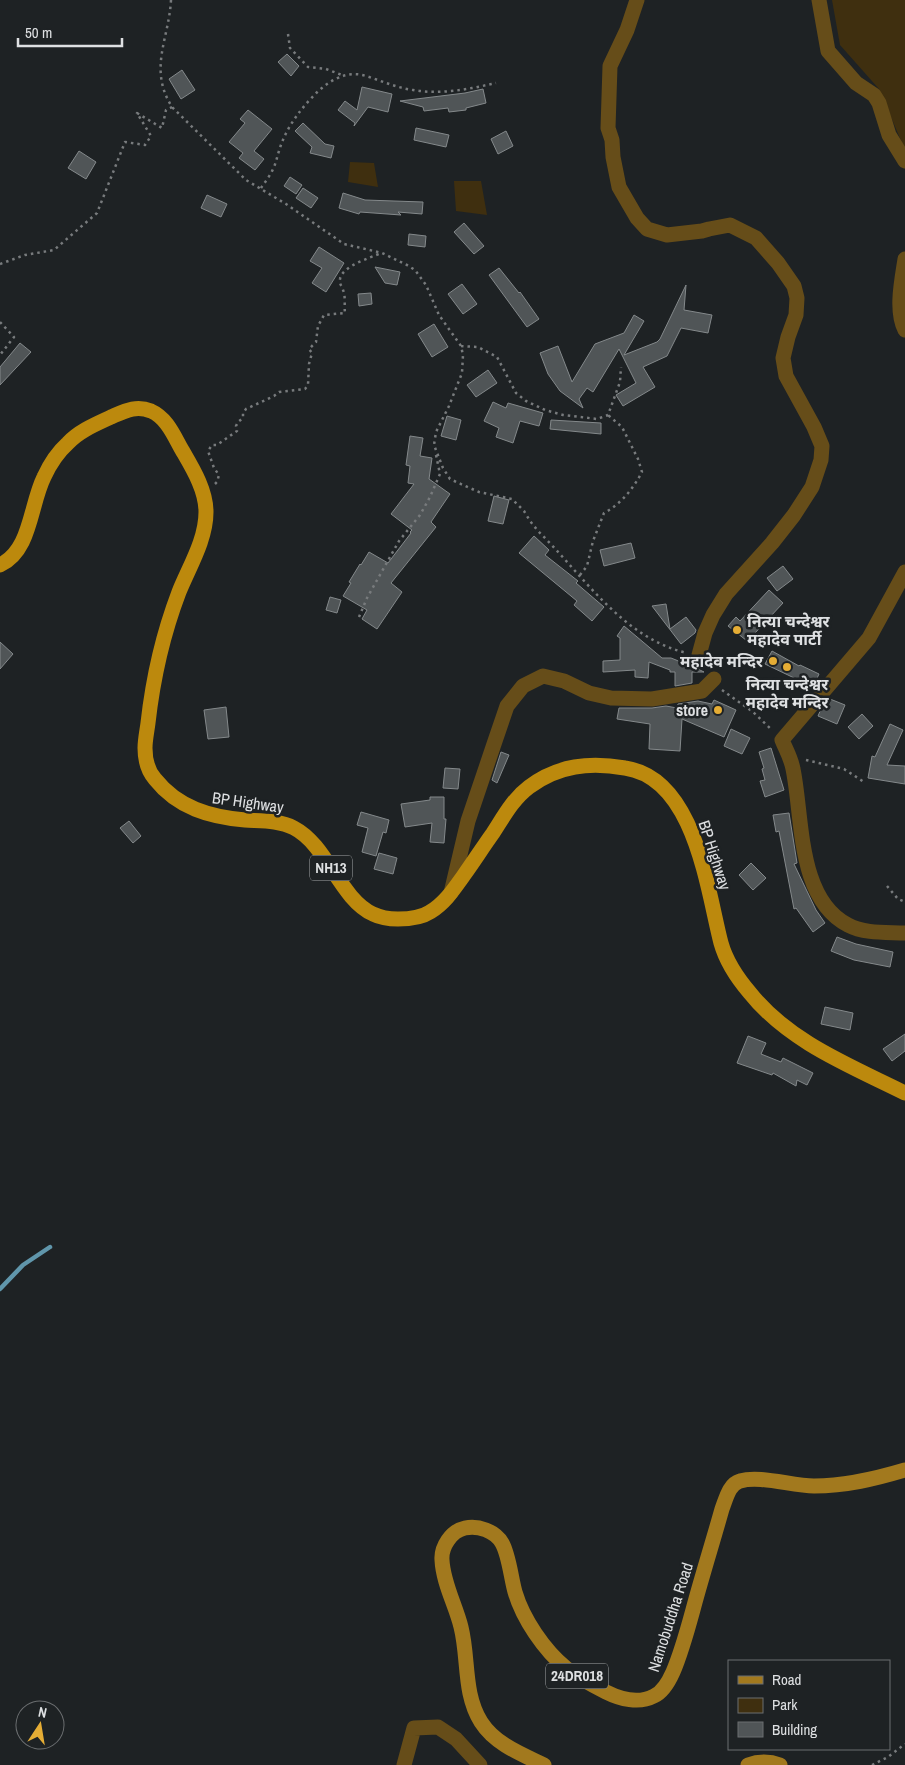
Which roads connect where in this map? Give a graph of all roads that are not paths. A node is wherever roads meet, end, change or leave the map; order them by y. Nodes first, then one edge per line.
1 (637, 0) edge
2 (819, 0) edge
3 (905, 160) edge
4 (905, 259) edge
5 (905, 330) edge
6 (0, 565) edge
7 (905, 572) edge
8 (699, 655) road end
9 (714, 679) road end
10 (450, 895) junction
11 (905, 933) edge
12 (905, 1093) edge
13 (905, 1470) edge
14 (404, 1765) edge
15 (480, 1765) edge
16 (544, 1765) edge
17 (748, 1765) edge
18 (780, 1765) edge

1 - 8 street
2 - 3 street
4 - 5 street
6 - 10 highway, BP Highway / NH13
7 - 11 street
9 - 10 street
10 - 12 highway, BP Highway / NH13
13 - 16 main road, Namobuddha Road / 24DR018
14 - 15 street
17 - 18 main road

